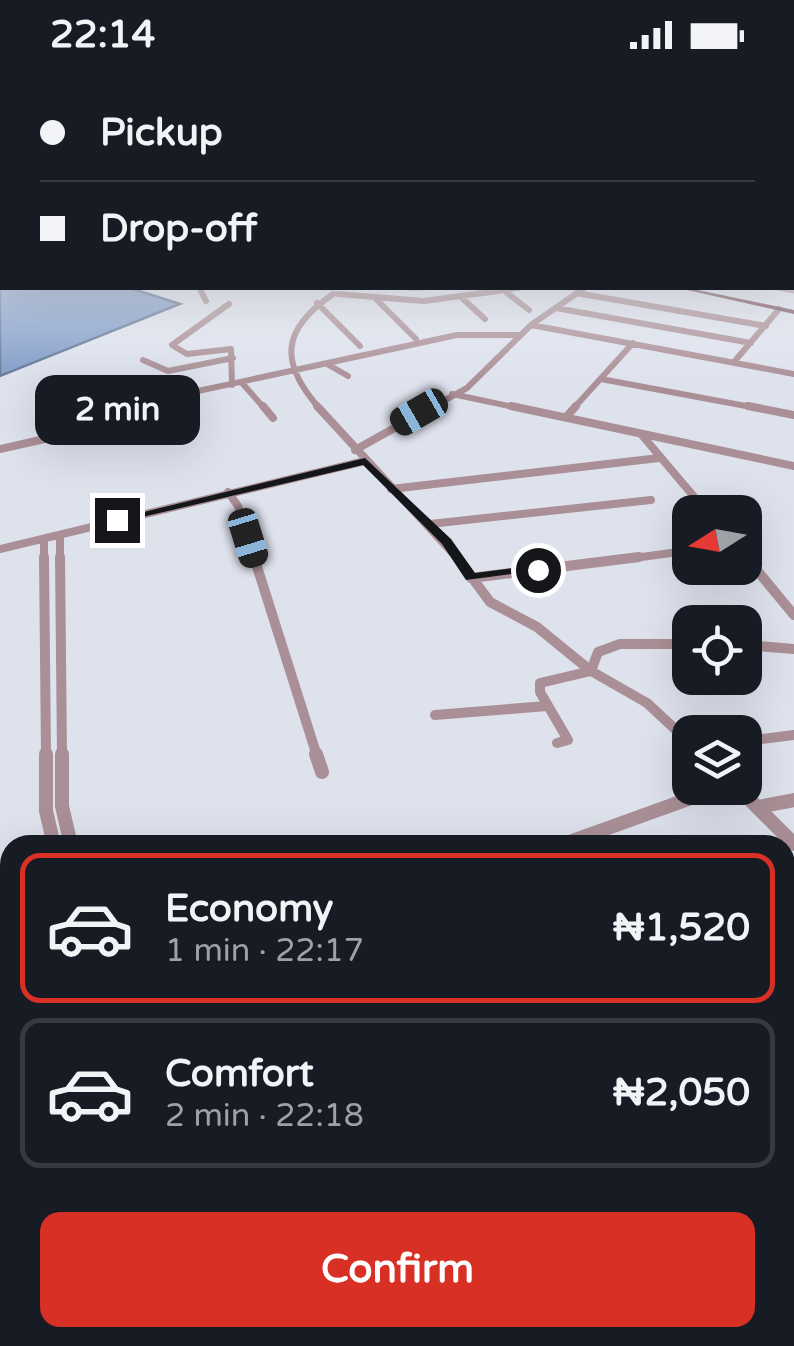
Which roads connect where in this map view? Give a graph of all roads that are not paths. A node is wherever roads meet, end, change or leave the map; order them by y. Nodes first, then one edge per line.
1 (199, 290) edge
2 (513, 290) edge
3 (581, 290) edge
4 (691, 290) edge
5 (344, 291) edge
6 (506, 292) junction
7 (576, 294) junction
8 (321, 297) junction
9 (375, 298) junction
10 (463, 299) junction
11 (206, 301) dead end
12 (229, 304) dead end
13 (556, 308) junction
14 (779, 308) junction
15 (529, 310) dead end
16 (794, 312) edge
17 (486, 319) dead end
18 (531, 325) junction
19 (766, 326) junction
20 (521, 336) junction
21 (416, 339) dead end
22 (633, 343) junction
23 (751, 343) junction
24 (360, 346) dead end
25 (233, 358) junction
26 (142, 360) dead end
27 (734, 362) junction
28 (327, 364) junction
29 (294, 371) junction
30 (794, 374) edge
31 (348, 376) dead end
32 (601, 379) junction
33 (242, 383) junction
34 (232, 384) junction
35 (198, 391) dead end
36 (452, 394) junction
37 (794, 415) edge
38 (566, 417) junction
39 (273, 418) dead end
40 (641, 434) junction
41 (87, 441) dead end
42 (0, 448) edge
43 (355, 450) junction
44 (659, 458) junction
45 (365, 461) junction
46 (794, 466) edge
47 (391, 489) junction
48 (228, 492) junction
49 (692, 495) edge
50 (651, 500) dead end
51 (430, 524) junction
52 (60, 538) junction
53 (44, 542) junction
54 (0, 549) edge
55 (671, 553) dead end
56 (762, 576) edge
57 (471, 578) junction
58 (794, 615) edge
59 (672, 644) edge
60 (762, 646) edge
61 (794, 649) edge
62 (591, 671) junction
63 (548, 706) junction
64 (435, 715) dead end
65 (672, 725) edge
66 (793, 736) edge
67 (762, 739) edge
68 (557, 742) dead end
69 (322, 772) dead end
70 (794, 800) edge
71 (672, 805) edge
72 (758, 807) joint
73 (52, 835) edge
74 (69, 835) edge
75 (586, 835) edge
76 (785, 835) edge

1 - 11 street
2 - 6 street
3 - 7 street
4 - 14 main road
5 - 8 street
5 - 9 street
6 - 10 street
6 - 15 street
7 - 13 street
7 - 19 street
8 - 24 street
8 - 29 street
9 - 10 street
9 - 21 street
10 - 17 street
12 - 25 street
13 - 18 street
13 - 23 street
14 - 16 main road
14 - 19 street
18 - 20 street
18 - 22 street
19 - 23 street
20 - 28 street
20 - 36 street
22 - 27 street
22 - 32 street
23 - 27 street
25 - 26 street
25 - 34 street
27 - 30 street
28 - 29 street
28 - 31 street
29 - 33 street
29 - 43 street
32 - 37 street
32 - 38 street
33 - 34 street
33 - 39 street
34 - 35 street
36 - 38 street
36 - 43 street
38 - 40 street
40 - 44 street
40 - 46 street
41 - 42 street
43 - 45 street
44 - 47 street
44 - 49 street
45 - 47 street
45 - 48 street
47 - 51 street
48 - 52 street
48 - 69 street
50 - 51 street
51 - 57 street
52 - 53 street
52 - 74 street
53 - 54 street
53 - 73 street
55 - 57 street
56 - 58 street
57 - 62 street
59 - 62 street
60 - 61 street
62 - 63 street
62 - 65 street
63 - 64 street
63 - 68 street
66 - 67 street
70 - 72 street
71 - 75 street
72 - 76 street

